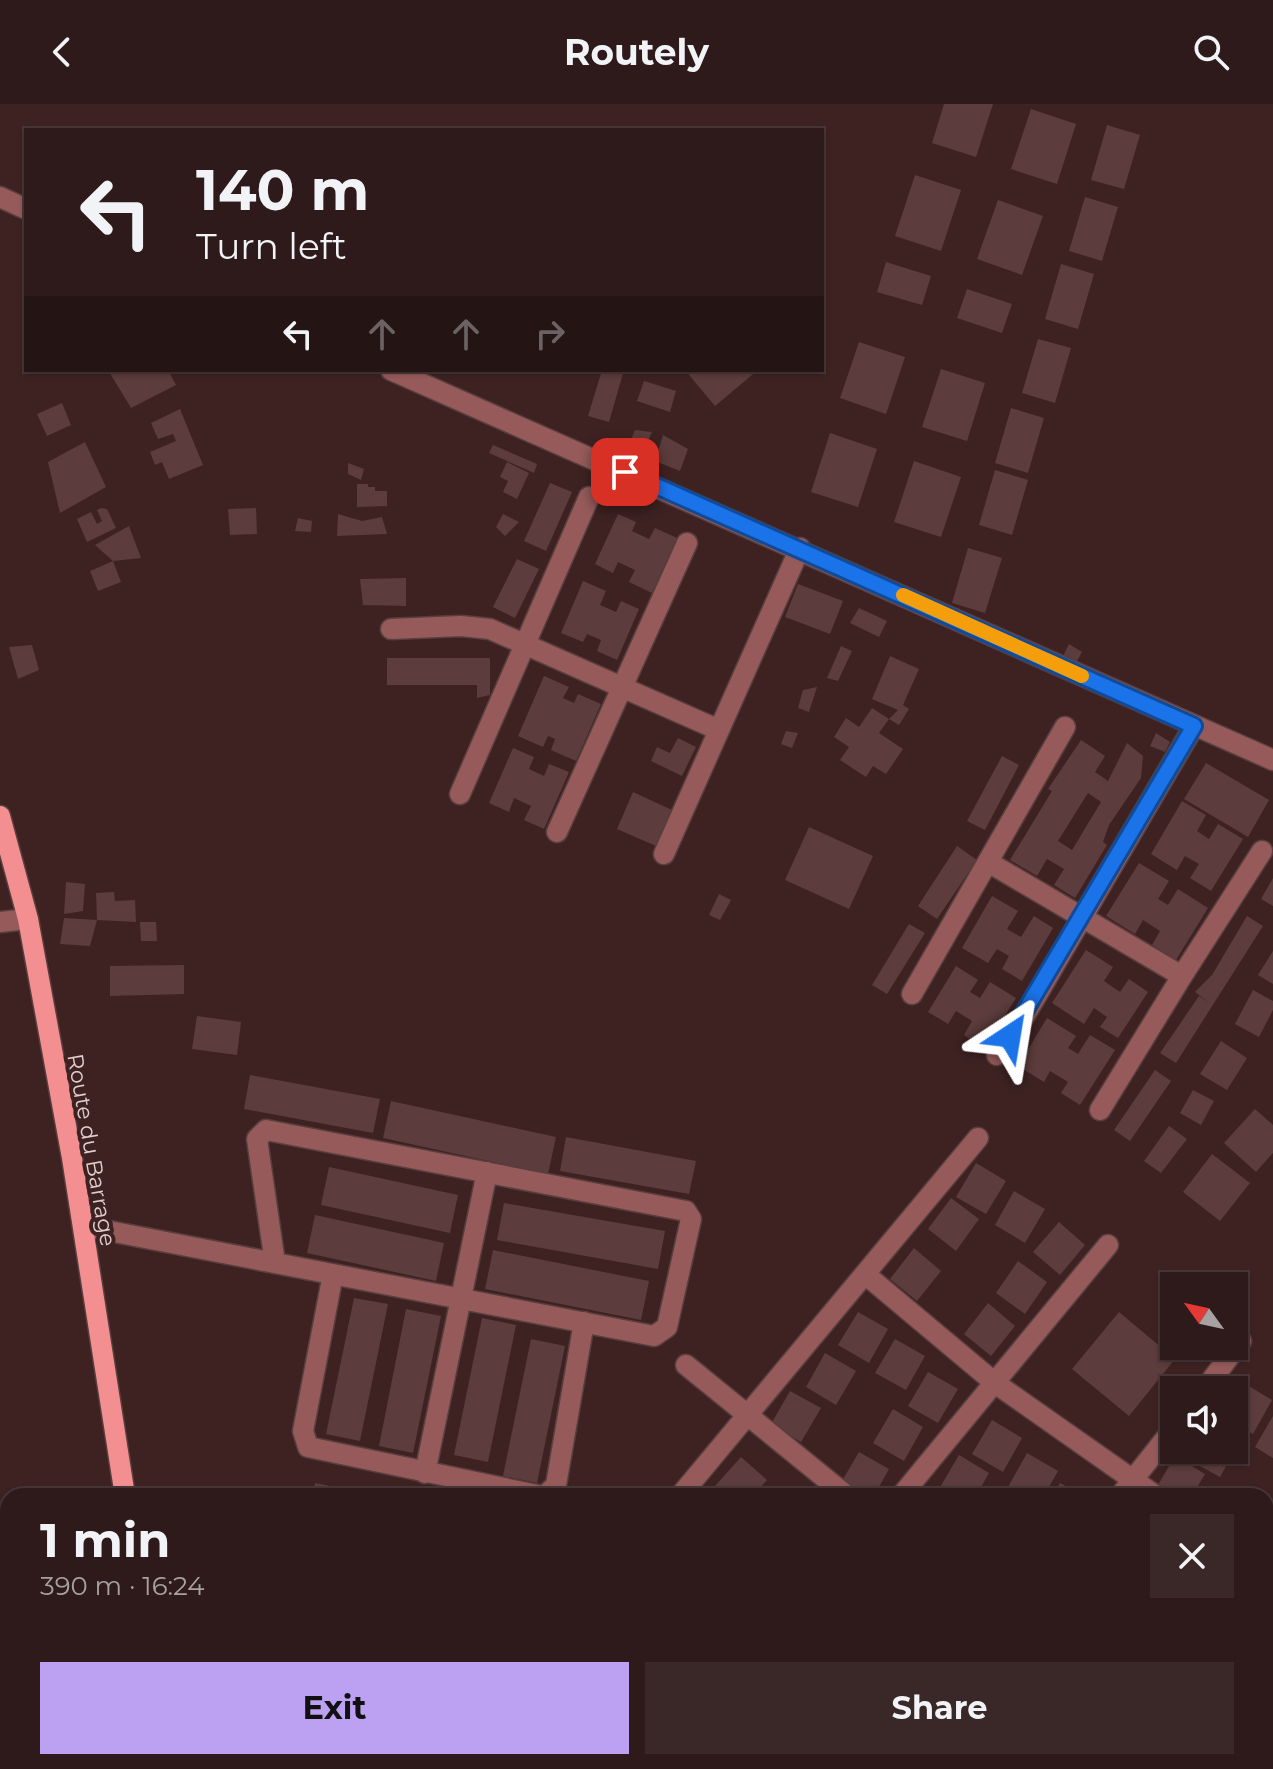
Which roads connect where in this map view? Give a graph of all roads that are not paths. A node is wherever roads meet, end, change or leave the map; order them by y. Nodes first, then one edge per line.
1 (0, 197) edge
2 (24, 208) edge
3 (396, 372) edge
4 (589, 497) dead end
5 (687, 543) dead end
6 (800, 548) junction
7 (391, 629) dead end
8 (525, 644) junction
9 (622, 687) junction
10 (1194, 726) junction
11 (1065, 727) dead end
12 (719, 730) junction
13 (1273, 760) edge
14 (460, 794) dead end
15 (0, 816) edge
16 (557, 832) dead end
17 (1262, 851) dead end
18 (664, 854) dead end
19 (988, 862) junction
20 (1080, 916) junction
21 (28, 919) junction
22 (0, 922) edge
23 (1182, 976) junction
24 (912, 994) dead end
25 (997, 1055) dead end
26 (1100, 1110) dead end
27 (978, 1138) dead end
28 (487, 1172) junction
29 (83, 1226) junction
30 (1108, 1245) dead end
31 (275, 1263) junction
32 (333, 1274) junction
33 (865, 1274) junction
34 (461, 1298) junction
35 (584, 1322) junction
36 (1227, 1360) edge
37 (686, 1365) dead end
38 (1215, 1376) edge
39 (995, 1383) junction
40 (748, 1415) junction
41 (1160, 1446) edge
42 (425, 1473) junction
43 (124, 1488) edge
44 (502, 1488) edge
45 (552, 1488) edge
46 (687, 1488) edge
47 (837, 1488) edge
48 (908, 1488) edge
49 (1125, 1488) edge
50 (1127, 1488) edge

1 - 2 street
3 - 6 street
4 - 8 street
5 - 9 street
6 - 10 street
6 - 12 street
7 - 8 street
8 - 9 street
8 - 14 street
9 - 12 street
9 - 16 street
10 - 13 street
10 - 20 street
11 - 19 street
12 - 18 street
15 - 21 main road, Route du Barrage
17 - 23 street
19 - 20 street
19 - 24 street
20 - 23 street
20 - 25 street
21 - 22 street
21 - 29 main road, Route du Barrage
23 - 26 street
27 - 33 street
28 - 31 street
28 - 34 street
28 - 35 street
29 - 31 street
29 - 43 main road, Route du Barrage
30 - 39 street
31 - 32 street
32 - 34 street
32 - 42 street
33 - 39 street
33 - 40 street
34 - 35 street
34 - 42 street
35 - 45 street
36 - 38 street
37 - 40 street
39 - 48 street
39 - 49 street
40 - 46 street
40 - 47 street
41 - 50 street
42 - 44 street

